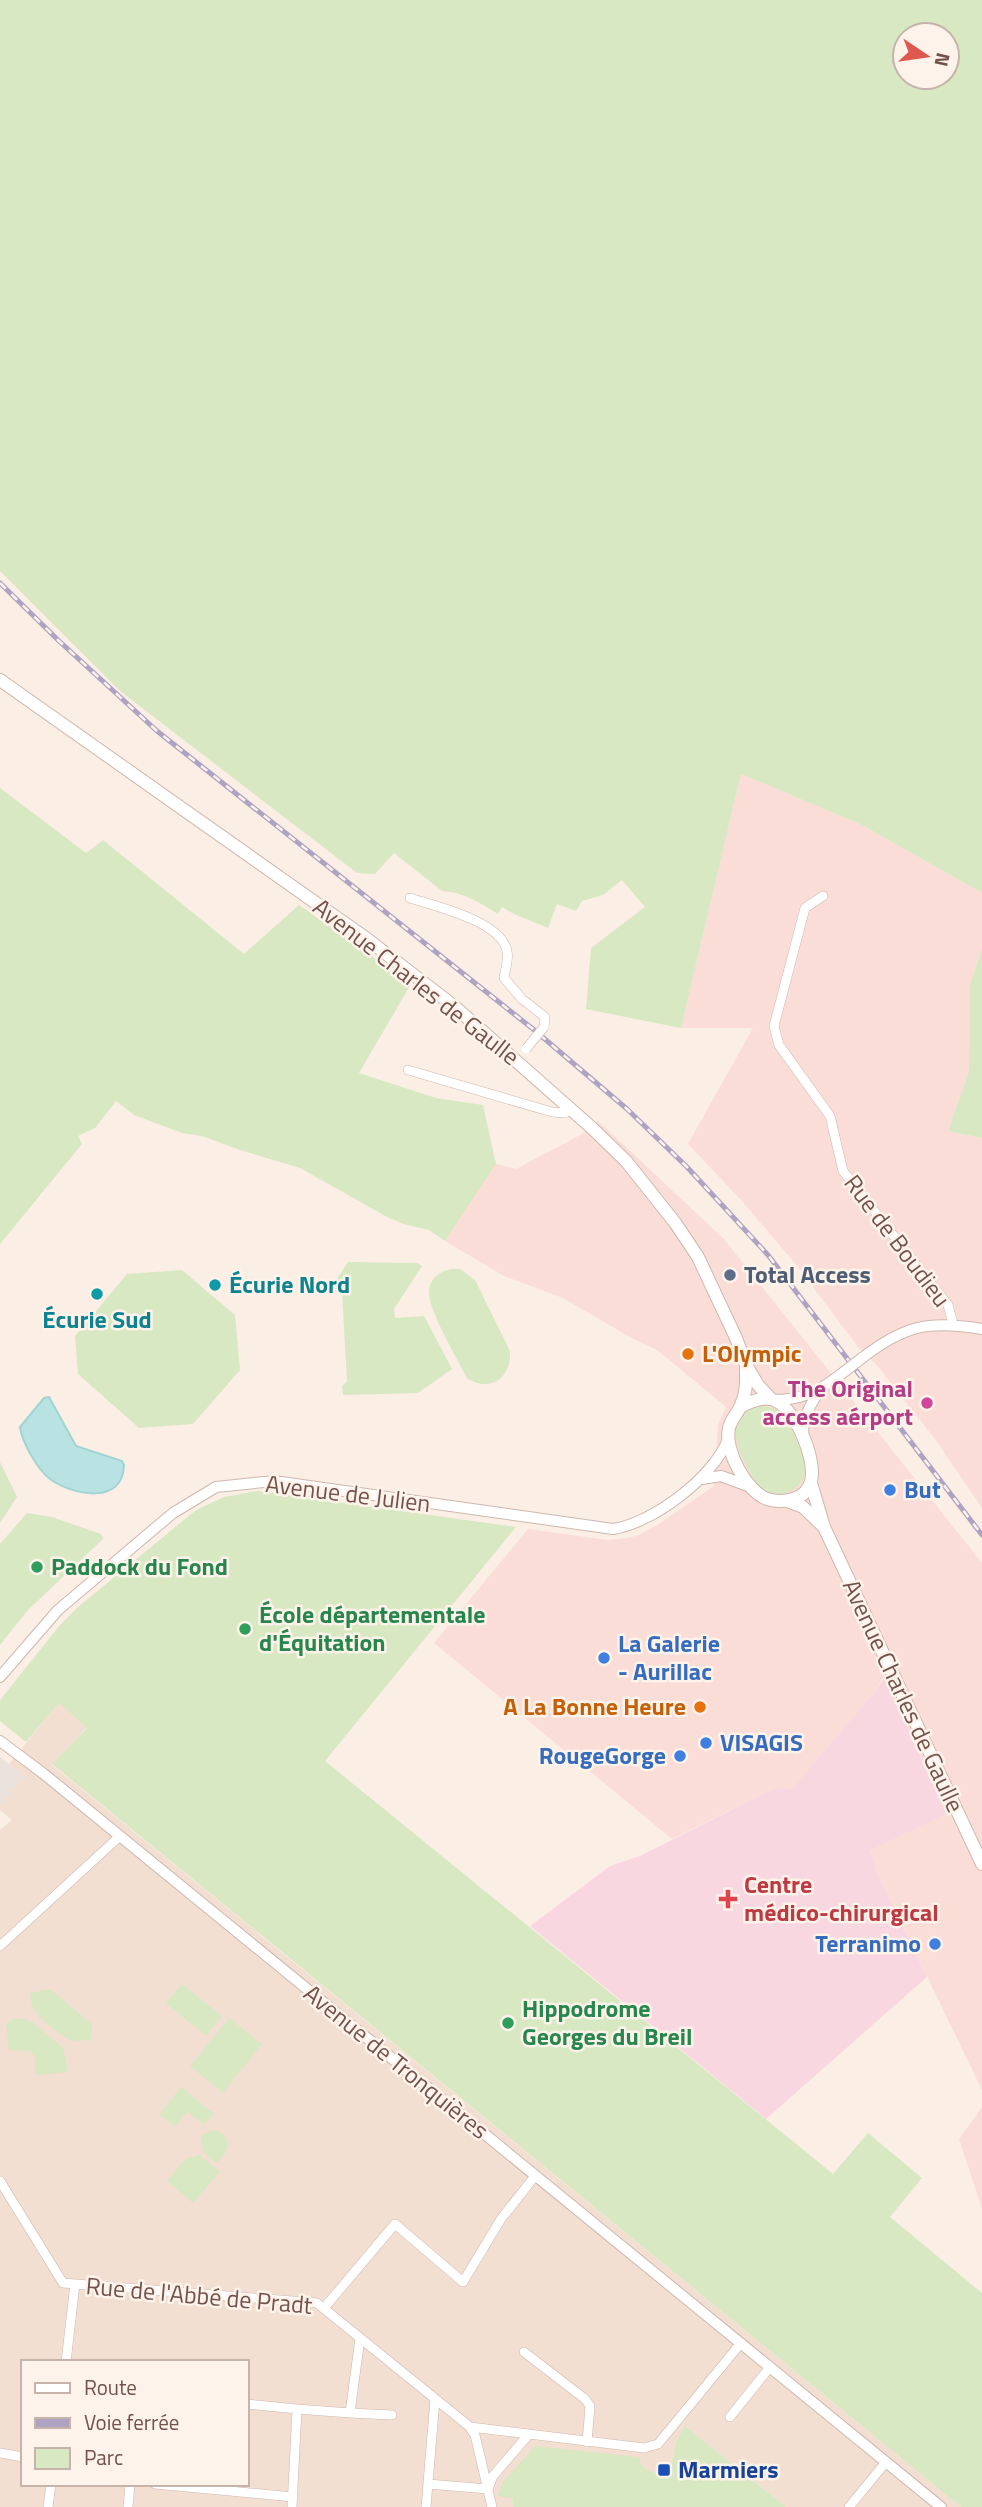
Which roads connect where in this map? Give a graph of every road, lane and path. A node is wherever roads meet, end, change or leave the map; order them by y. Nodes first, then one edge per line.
1 (0, 680) edge
2 (823, 896) dead end
3 (410, 898) dead end
4 (520, 1062) junction
5 (408, 1070) dead end
6 (570, 1108) junction
7 (953, 1324) junction
8 (982, 1329) edge
9 (746, 1365) junction
10 (820, 1390) junction
11 (773, 1400) junction
12 (740, 1407) junction
13 (728, 1439) junction
14 (804, 1440) junction
15 (702, 1479) junction
16 (811, 1483) junction
17 (748, 1486) junction
18 (787, 1501) junction
19 (824, 1527) junction
20 (33, 1639) junction
21 (0, 1677) edge
22 (0, 1685) edge
23 (0, 1734) edge
24 (0, 1741) edge
25 (23, 1757) junction
26 (120, 1836) junction
27 (982, 1864) edge
28 (0, 1946) edge
29 (535, 2176) junction
30 (0, 2181) edge
31 (75, 2284) junction
32 (324, 2308) junction
33 (360, 2338) junction
34 (741, 2343) junction
35 (524, 2352) dead end
36 (66, 2360) edge
37 (770, 2367) junction
38 (435, 2399) junction
39 (248, 2404) edge
40 (297, 2409) junction
41 (350, 2413) junction
42 (392, 2416) dead end
43 (730, 2417) dead end
44 (470, 2427) junction
45 (529, 2434) junction
46 (587, 2442) junction
47 (0, 2454) edge
48 (21, 2457) edge
49 (886, 2462) junction
50 (428, 2484) junction
51 (51, 2486) edge
52 (130, 2486) edge
53 (176, 2486) edge
54 (488, 2490) junction
55 (293, 2497) junction
56 (48, 2507) edge
57 (128, 2507) edge
58 (292, 2507) edge
59 (426, 2507) edge
60 (492, 2507) edge
61 (849, 2507) edge
62 (941, 2507) edge

1 - 4 main road, Avenue Charles de Gaulle
2 - 7 street, Rue de Boudieu
3 - 4 street, bridge
4 - 6 main road, Avenue Charles de Gaulle
5 - 6 street
6 - 9 main road, Avenue Charles de Gaulle
7 - 8 street
7 - 10 street, bridge
9 - 11 main road, Avenue Charles de Gaulle
9 - 12 main road, Avenue Charles de Gaulle
10 - 11 street
10 - 14 street
11 - 12 main road
11 - 14 main road
12 - 13 main road
13 - 15 street, Avenue de Julien
13 - 17 main road
14 - 16 main road
15 - 17 street
15 - 20 street, Avenue de Julien
16 - 18 main road
16 - 19 main road, Avenue Charles de Gaulle
17 - 18 main road
18 - 19 main road, Avenue Charles de Gaulle
19 - 27 main road, Avenue Charles de Gaulle
20 - 21 street, Avenue de Julien
20 - 22 street, Avenue de Julien
23 - 25 street, Avenue de Tronquières
24 - 25 street, Avenue de Tronquières
25 - 26 street, Avenue de Tronquières
26 - 28 street
26 - 29 street, Avenue de Tronquières
29 - 32 street
29 - 34 street, Avenue de Tronquières
30 - 31 street, Rue de l'Abbé de Pradt
31 - 32 street, Rue de l'Abbé de Pradt
31 - 36 street
32 - 33 street, Rue de l'Abbé de Pradt
33 - 38 street, Rue de l'Abbé de Pradt
33 - 41 street
34 - 37 street, Avenue de Tronquières
34 - 46 street
35 - 46 street
37 - 43 street
37 - 49 street, Avenue de Tronquières
38 - 44 street, Rue de l'Abbé de Pradt
38 - 50 street
39 - 40 street
40 - 41 street
40 - 55 street
41 - 42 street
44 - 45 street
44 - 54 street
45 - 46 street
45 - 54 street
47 - 48 street
49 - 61 street
49 - 62 street, Avenue de Tronquières
50 - 54 street
50 - 59 street
51 - 56 street
52 - 57 street
53 - 55 street
54 - 60 street
55 - 58 street

